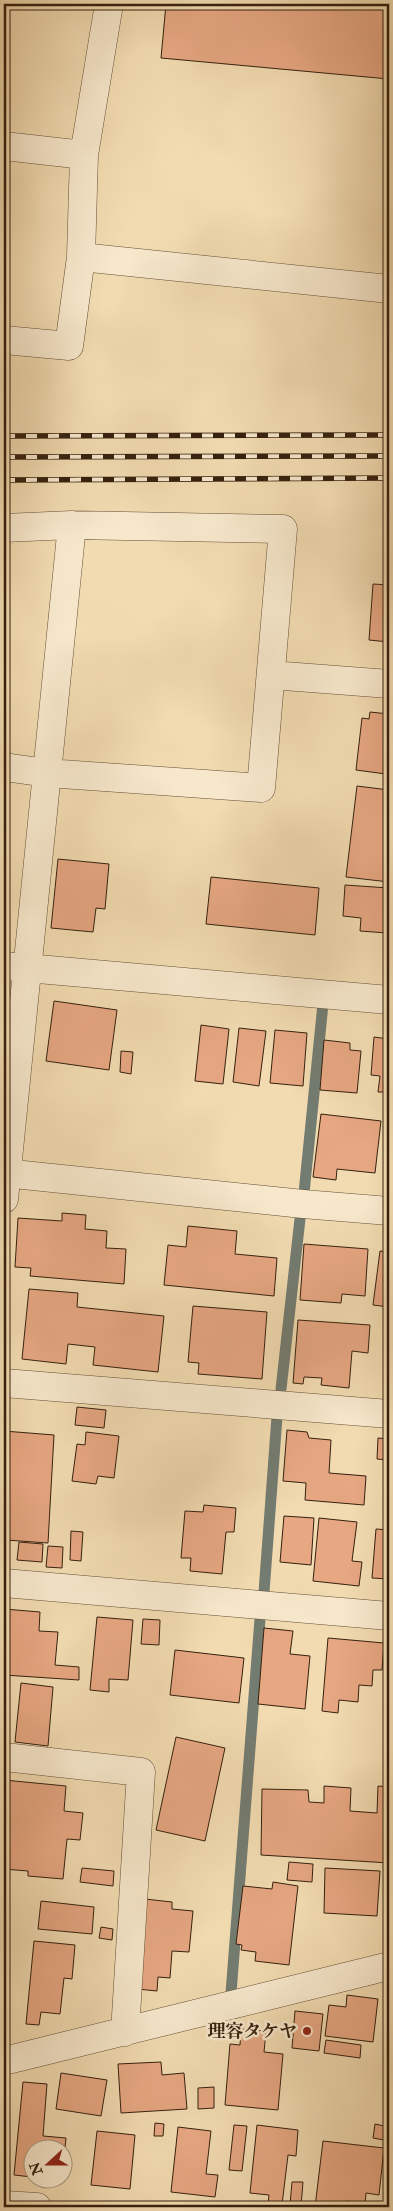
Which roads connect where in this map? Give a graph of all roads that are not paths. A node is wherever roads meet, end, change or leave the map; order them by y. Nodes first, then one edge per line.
1 (109, 4) edge
2 (4, 146) edge
3 (84, 155) junction
4 (81, 257) junction
5 (389, 289) edge
6 (4, 340) edge
7 (72, 525) junction
8 (4, 528) edge
9 (271, 675) junction
10 (389, 684) edge
11 (4, 767) edge
12 (48, 773) junction
13 (16, 967) edge
14 (389, 1000) edge
15 (5, 1182) edge
16 (389, 1211) edge
17 (4, 1383) edge
18 (389, 1414) edge
19 (4, 1584) edge
20 (389, 1616) edge
21 (4, 1757) edge
22 (389, 1966) edge
23 (125, 2032) junction
24 (4, 2061) edge
25 (4, 2204) edge
26 (37, 2207) edge

1 - 3 street
2 - 3 street
3 - 4 street
4 - 5 street
4 - 6 street
7 - 8 street
7 - 9 street
7 - 12 street
9 - 10 street
9 - 12 street
11 - 12 street
12 - 13 street
13 - 14 street
13 - 15 street
15 - 16 street
17 - 18 street
19 - 20 street
21 - 23 street
22 - 23 street
23 - 24 street
25 - 26 street

